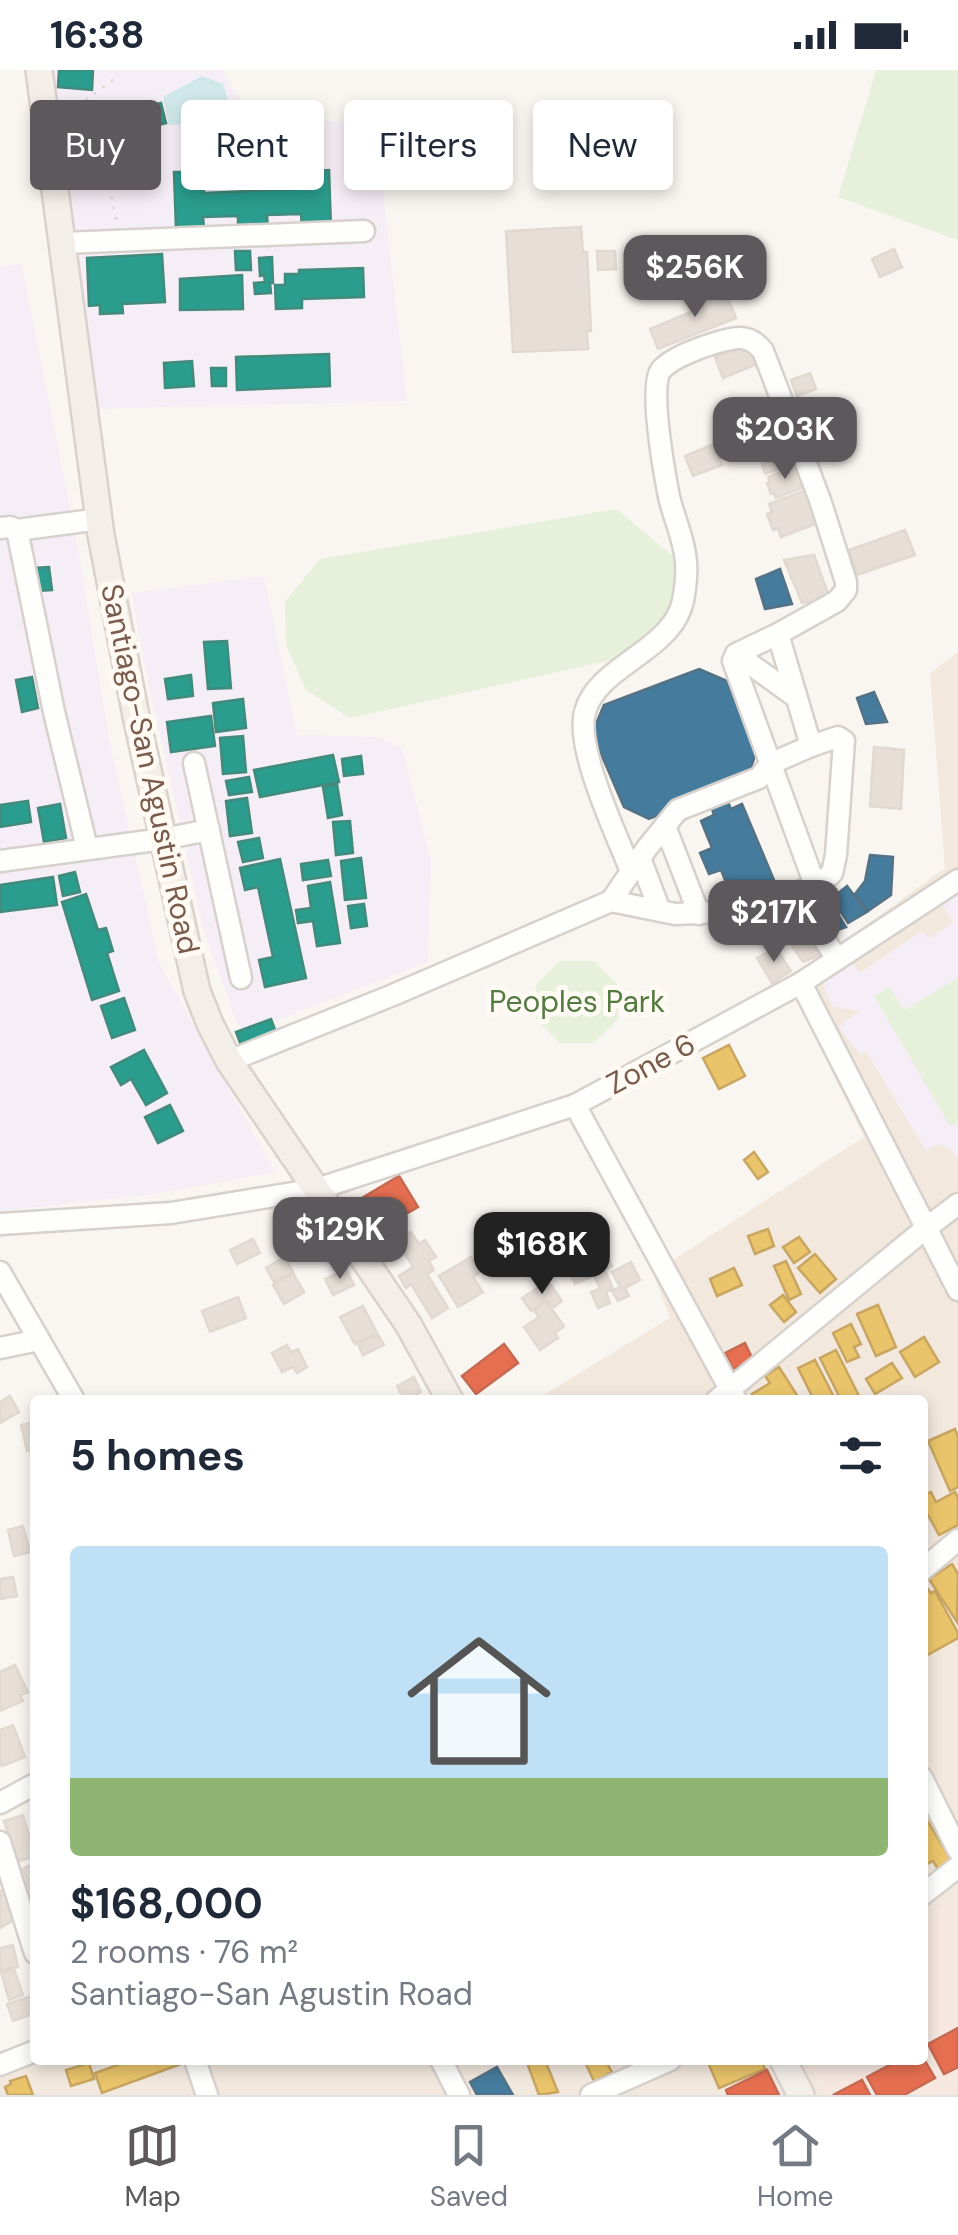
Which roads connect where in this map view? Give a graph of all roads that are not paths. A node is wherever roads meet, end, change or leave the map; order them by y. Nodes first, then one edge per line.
1 (40, 70) edge
2 (364, 231) dead end
3 (63, 242) junction
4 (100, 519) junction
5 (9, 529) edge
6 (778, 634) junction
7 (736, 654) junction
8 (796, 697) junction
9 (810, 746) junction
10 (194, 763) dead end
11 (770, 764) junction
12 (665, 826) junction
13 (208, 830) junction
14 (163, 840) junction
15 (87, 848) junction
16 (0, 862) edge
17 (636, 865) junction
18 (958, 880) edge
19 (805, 890) junction
20 (612, 901) junction
21 (660, 911) junction
22 (699, 914) junction
23 (837, 959) junction
24 (241, 978) dead end
25 (801, 983) junction
26 (229, 1061) junction
27 (575, 1105) junction
28 (317, 1189) junction
29 (958, 1204) edge
30 (0, 1224) edge
31 (925, 1229) junction
32 (0, 1272) edge
33 (958, 1290) edge
34 (39, 1340) junction
35 (0, 1348) edge
36 (71, 1395) edge
37 (447, 1395) edge
38 (727, 1395) edge
39 (729, 1395) edge
40 (958, 1540) edge
41 (928, 1565) edge
42 (30, 1787) edge
43 (928, 1790) edge
44 (0, 1803) edge
45 (0, 1842) edge
46 (958, 1850) edge
47 (958, 1867) edge
48 (928, 1890) edge
49 (30, 1936) edge
50 (30, 2052) edge
51 (0, 2065) edge
52 (197, 2065) edge
53 (444, 2065) edge
54 (659, 2065) edge
55 (786, 2065) edge
56 (207, 2095) edge
57 (460, 2095) edge
58 (591, 2095) edge
59 (801, 2095) edge

1 - 3 main road, Santiago-San Agustin Road
2 - 3 street
3 - 4 main road, Santiago-San Agustin Road
4 - 5 street
4 - 14 main road, Santiago-San Agustin Road
5 - 15 street
6 - 7 street
6 - 8 street
6 - 17 street
7 - 8 street
7 - 11 street
8 - 9 street
9 - 11 street
9 - 19 street
10 - 13 street
11 - 12 street
11 - 19 street
12 - 17 street
12 - 22 street
13 - 14 street
13 - 24 street
14 - 15 street
14 - 26 main road, Santiago-San Agustin Road
15 - 16 street
17 - 20 street
17 - 21 street
18 - 23 street, Zone 6
19 - 22 street
19 - 23 street
20 - 21 street
20 - 26 street
21 - 22 street
23 - 25 street, Zone 6
25 - 27 street, Zone 6
25 - 31 street
26 - 28 main road, Santiago-San Agustin Road
27 - 28 street, Zone 6
27 - 38 street
28 - 30 street, Zone 6
28 - 37 main road, Santiago-San Agustin Road
29 - 31 street
31 - 33 street
31 - 39 street
32 - 34 street
34 - 35 street
34 - 36 street
40 - 41 street
42 - 44 street
43 - 46 street
45 - 49 street
47 - 48 street
50 - 51 street
52 - 56 street
53 - 57 street
54 - 58 street
55 - 59 main road

